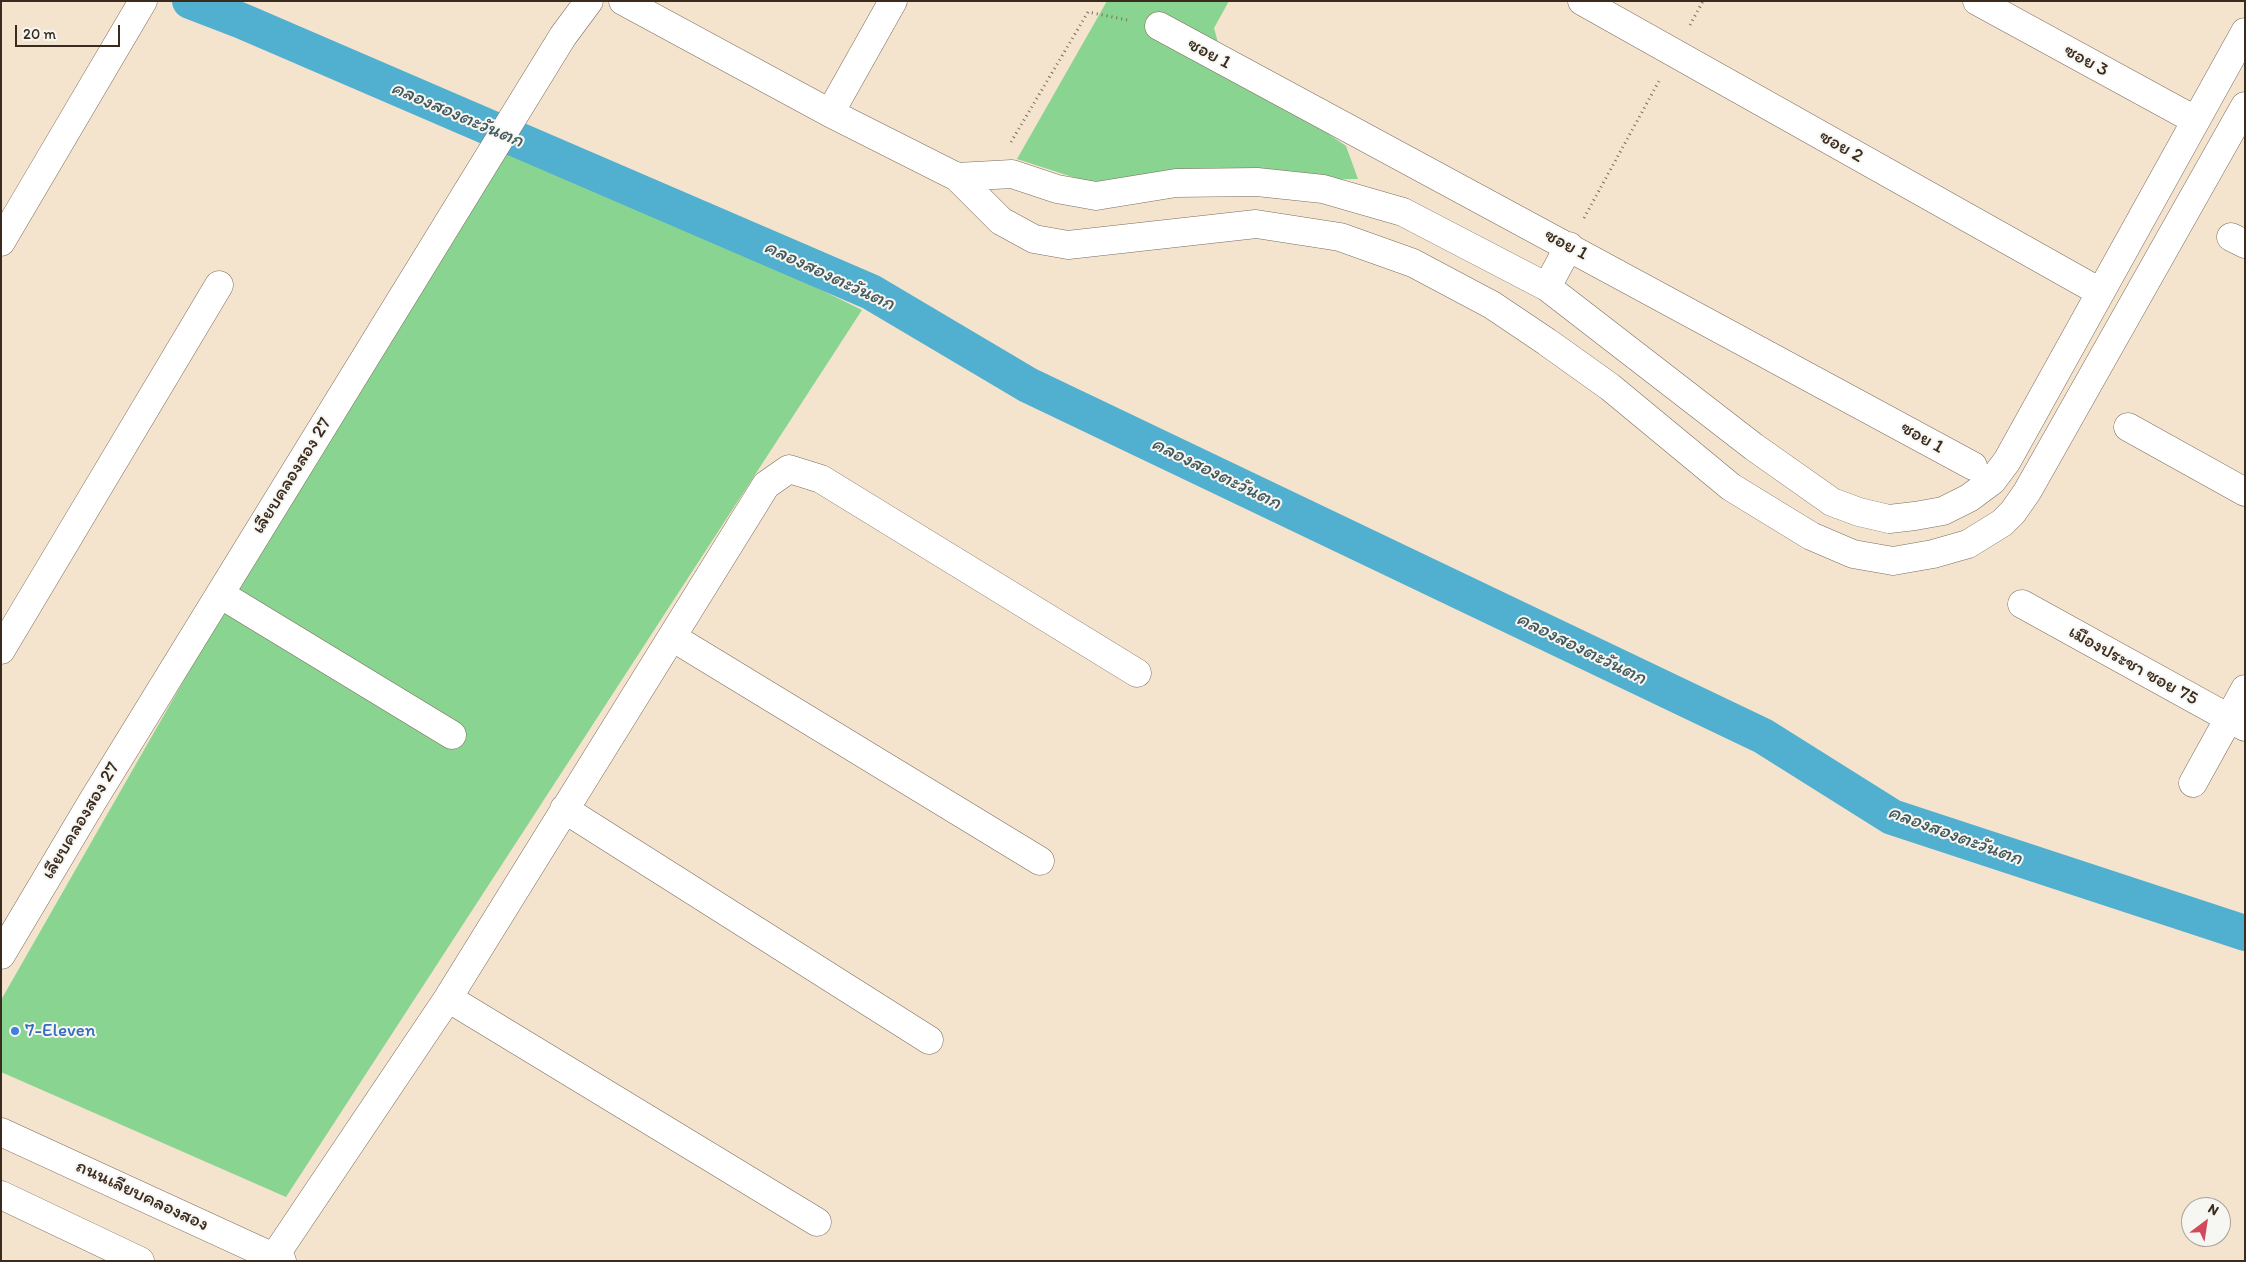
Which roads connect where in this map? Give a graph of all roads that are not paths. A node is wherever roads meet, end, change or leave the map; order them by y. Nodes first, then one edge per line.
1 (143, 1) edge
2 (589, 1) edge
3 (623, 1) edge
4 (893, 1) edge
5 (1582, 1) edge
6 (1977, 1) edge
7 (1158, 26) road end
8 (2245, 32) edge
9 (2245, 106) edge
10 (830, 113) junction
11 (2195, 120) junction
12 (957, 177) junction
13 (1257, 182) junction
14 (1256, 224) junction
15 (1, 242) edge
16 (1569, 246) junction
17 (218, 285) dead end
18 (1548, 287) junction
19 (2100, 292) junction
20 (1576, 311) junction
21 (1547, 342) junction
22 (2128, 428) dead end
23 (1973, 466) dead end
24 (2245, 492) edge
25 (220, 594) junction
26 (2022, 604) dead end
27 (672, 637) junction
28 (1, 650) edge
29 (1137, 673) dead end
30 (2245, 689) edge
31 (2237, 723) edge
32 (452, 735) dead end
33 (2193, 783) dead end
34 (564, 809) junction
35 (1040, 862) dead end
36 (1, 955) edge
37 (448, 998) junction
38 (929, 1040) dead end
39 (1, 1132) edge
40 (1, 1195) edge
41 (817, 1222) dead end
42 (128, 1258) edge
43 (278, 1259) edge

1 - 15 street
2 - 25 street, เลียบคลองสอง 27
3 - 10 street
4 - 10 street
5 - 19 street, ซอย 2
6 - 11 street, ซอย 3
7 - 16 street, ซอย 1
8 - 11 street
9 - 21 street
10 - 12 street
11 - 19 street
12 - 13 street
12 - 14 street
13 - 14 street
13 - 18 street
14 - 21 street
16 - 18 street
16 - 23 street, ซอย 1
17 - 28 street
18 - 20 street
19 - 20 street
20 - 21 street
22 - 24 street
25 - 32 street
25 - 36 street, เลียบคลองสอง 27
26 - 31 street, เมืองประชา ซอย 75
27 - 29 street
27 - 34 street
27 - 35 street
30 - 31 street
31 - 33 street
34 - 37 street
34 - 38 street
37 - 41 street
37 - 43 street
39 - 43 street, ถนนเลียบคลองสอง
40 - 42 street

